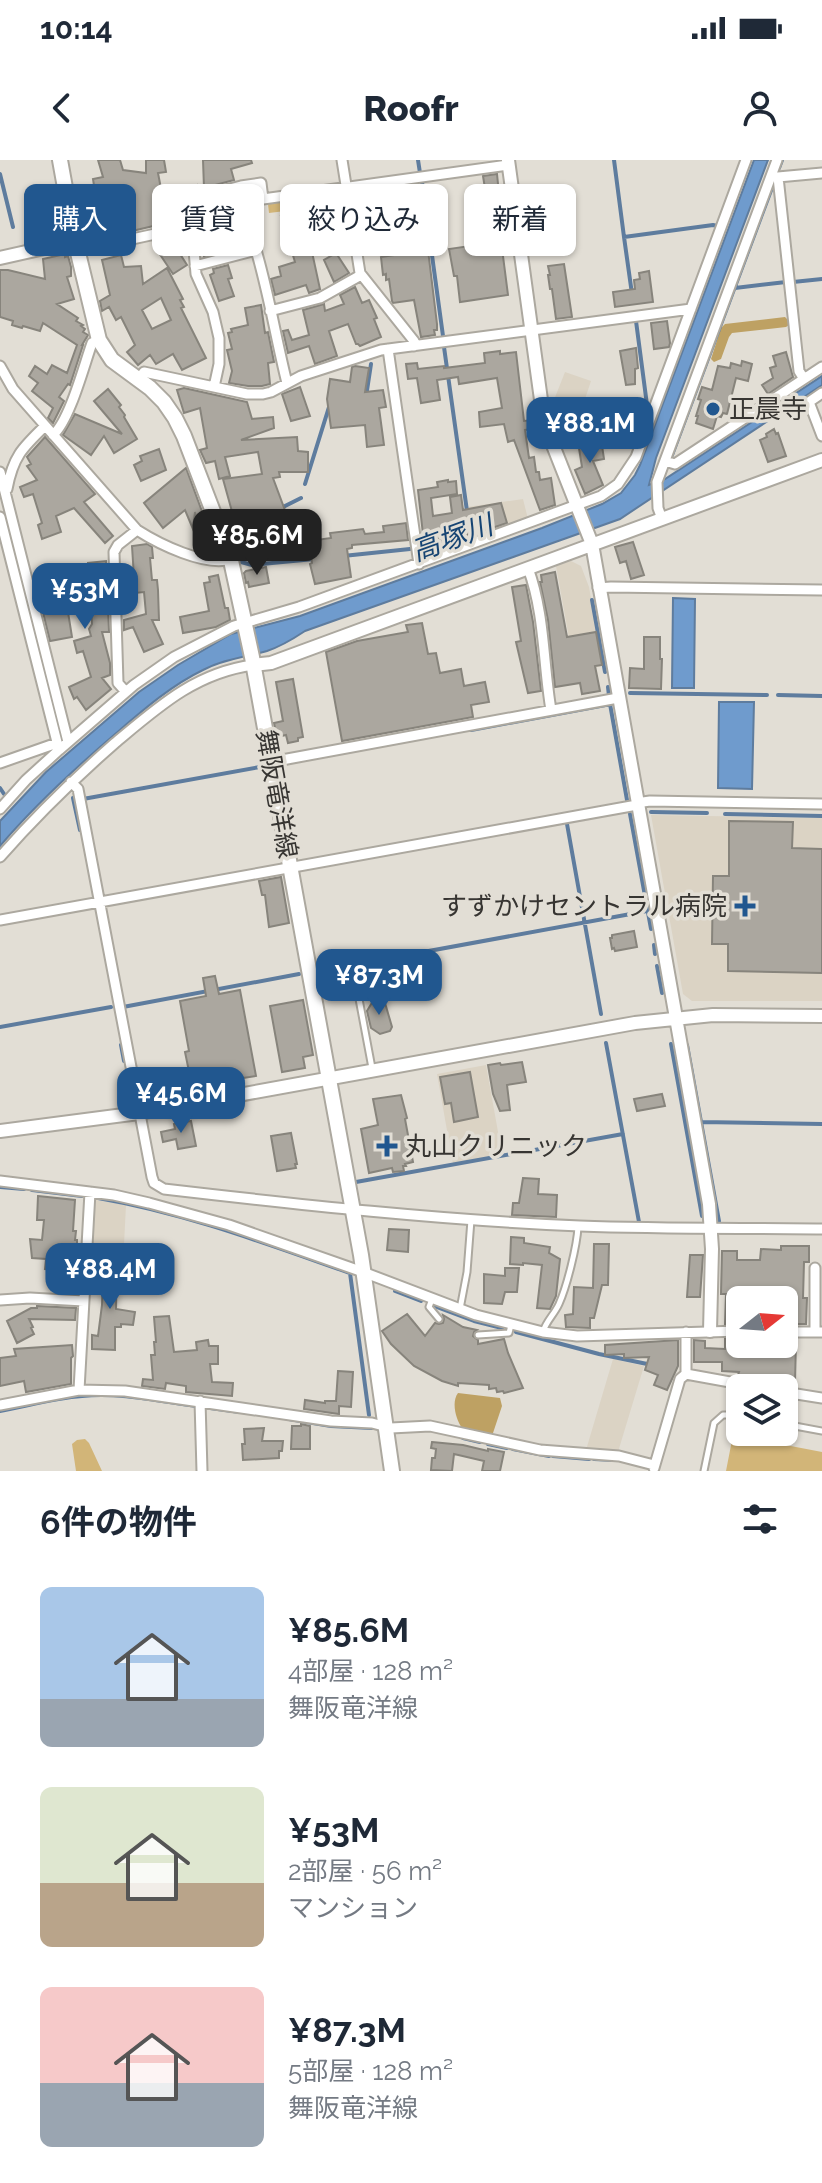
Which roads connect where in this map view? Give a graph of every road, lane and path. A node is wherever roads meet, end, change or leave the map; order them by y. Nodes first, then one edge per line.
1 (60, 160) edge
2 (342, 160) edge
3 (746, 160) edge
4 (777, 160) edge
5 (508, 163) edge
6 (822, 173) edge
7 (775, 176) junction
8 (64, 184) edge
9 (346, 184) edge
10 (367, 184) edge
11 (24, 254) edge
12 (78, 256) edge
13 (194, 256) edge
14 (358, 256) edge
15 (0, 258) edge
16 (195, 266) junction
17 (361, 275) junction
18 (691, 309) junction
19 (270, 311) junction
20 (531, 330) junction
21 (99, 340) junction
22 (414, 346) junction
23 (388, 349) junction
24 (0, 366) edge
25 (822, 367) edge
26 (804, 379) junction
27 (138, 380) junction
28 (287, 383) junction
29 (214, 387) junction
30 (822, 393) edge
31 (45, 426) junction
32 (53, 435) junction
33 (822, 436) edge
34 (822, 460) edge
35 (665, 461) junction
36 (0, 472) edge
37 (3, 497) edge
38 (578, 506) junction
39 (0, 517) edge
40 (662, 519) junction
41 (137, 530) junction
42 (590, 539) junction
43 (231, 559) junction
44 (419, 564) junction
45 (528, 568) junction
46 (598, 588) junction
47 (822, 590) edge
48 (246, 626) junction
49 (253, 661) junction
50 (126, 692) junction
51 (618, 698) junction
52 (551, 710) junction
53 (61, 745) junction
54 (271, 762) junction
55 (0, 763) edge
56 (71, 782) junction
57 (636, 804) junction
58 (822, 804) edge
59 (0, 809) edge
60 (0, 857) edge
61 (291, 869) junction
62 (98, 903) junction
63 (0, 920) edge
64 (356, 983) dead end
65 (822, 1016) edge
66 (675, 1018) junction
67 (373, 1070) junction
68 (329, 1079) junction
69 (139, 1113) junction
70 (0, 1131) edge
71 (0, 1181) edge
72 (90, 1192) junction
73 (353, 1211) junction
74 (471, 1219) junction
75 (578, 1226) junction
76 (711, 1227) junction
77 (822, 1229) edge
78 (815, 1268) dead end
79 (363, 1272) junction
80 (432, 1298) junction
81 (0, 1300) edge
82 (84, 1301) junction
83 (460, 1309) junction
84 (439, 1319) dead end
85 (511, 1324) junction
86 (710, 1331) junction
87 (726, 1331) edge
88 (543, 1332) junction
89 (686, 1332) junction
90 (818, 1332) edge
91 (478, 1335) dead end
92 (686, 1374) junction
93 (726, 1381) edge
94 (79, 1390) junction
95 (798, 1394) edge
96 (822, 1398) edge
97 (200, 1401) junction
98 (0, 1405) edge
99 (726, 1415) edge
100 (384, 1426) junction
101 (798, 1427) edge
102 (822, 1431) edge
103 (654, 1468) edge
104 (202, 1471) edge
105 (392, 1471) edge
106 (704, 1471) edge

1 - 8 main road, 舞阪竜洋線
2 - 9 street
3 - 18 street
4 - 7 street
5 - 10 street
5 - 20 street
6 - 7 street
7 - 26 street
7 - 35 street
11 - 15 street
12 - 21 main road, 舞阪竜洋線
13 - 16 street
14 - 17 street
16 - 19 street
16 - 29 street
17 - 19 street
17 - 22 street
18 - 20 street
18 - 38 street
19 - 28 street
20 - 22 street
20 - 38 street
21 - 27 main road, 舞阪竜洋線
21 - 32 street
22 - 23 street
23 - 28 street
23 - 44 street
24 - 31 street
25 - 26 street
26 - 35 street
27 - 29 street
27 - 43 main road, 舞阪竜洋線
28 - 29 street
30 - 33 street
31 - 32 street
31 - 37 street
32 - 41 street
34 - 40 street
35 - 40 street
36 - 37 street
37 - 53 street
38 - 42 street
38 - 44 street
39 - 53 street
40 - 42 street
41 - 43 street
41 - 50 street
42 - 45 street
42 - 46 street
43 - 48 main road, 舞阪竜洋線
44 - 48 street
45 - 49 street
45 - 52 street
46 - 47 street
46 - 51 street
48 - 49 main road, 舞阪竜洋線
48 - 50 street
49 - 54 main road, 舞阪竜洋線
49 - 56 street
50 - 53 street
51 - 52 street
51 - 57 street
52 - 54 street
53 - 55 street
53 - 59 street
54 - 61 main road, 舞阪竜洋線
56 - 60 street
56 - 62 street
57 - 58 street
57 - 61 street
57 - 66 street
61 - 62 street
61 - 68 main road, 舞阪竜洋線
62 - 63 street
62 - 69 street
64 - 67 lane
65 - 66 street
66 - 67 street
66 - 76 street
67 - 68 street
68 - 69 street
68 - 73 main road, 舞阪竜洋線
69 - 70 street
69 - 73 street
71 - 72 street
72 - 79 street
72 - 82 street
73 - 74 street
73 - 79 main road, 舞阪竜洋線
74 - 75 street
74 - 83 lane
75 - 76 street
75 - 88 lane
76 - 77 street
76 - 86 street
78 - 90 street
79 - 80 street
79 - 100 main road, 舞阪竜洋線
80 - 83 street
80 - 84 lane
81 - 82 street
82 - 94 street
83 - 85 street
85 - 88 street
85 - 91 lane
86 - 87 street
86 - 89 street
88 - 89 street
89 - 92 street
92 - 93 street
92 - 103 street
94 - 97 street
94 - 98 street
95 - 96 street
97 - 100 street
97 - 104 street
99 - 106 lane
100 - 103 street
100 - 105 main road, 舞阪竜洋線
101 - 102 lane

